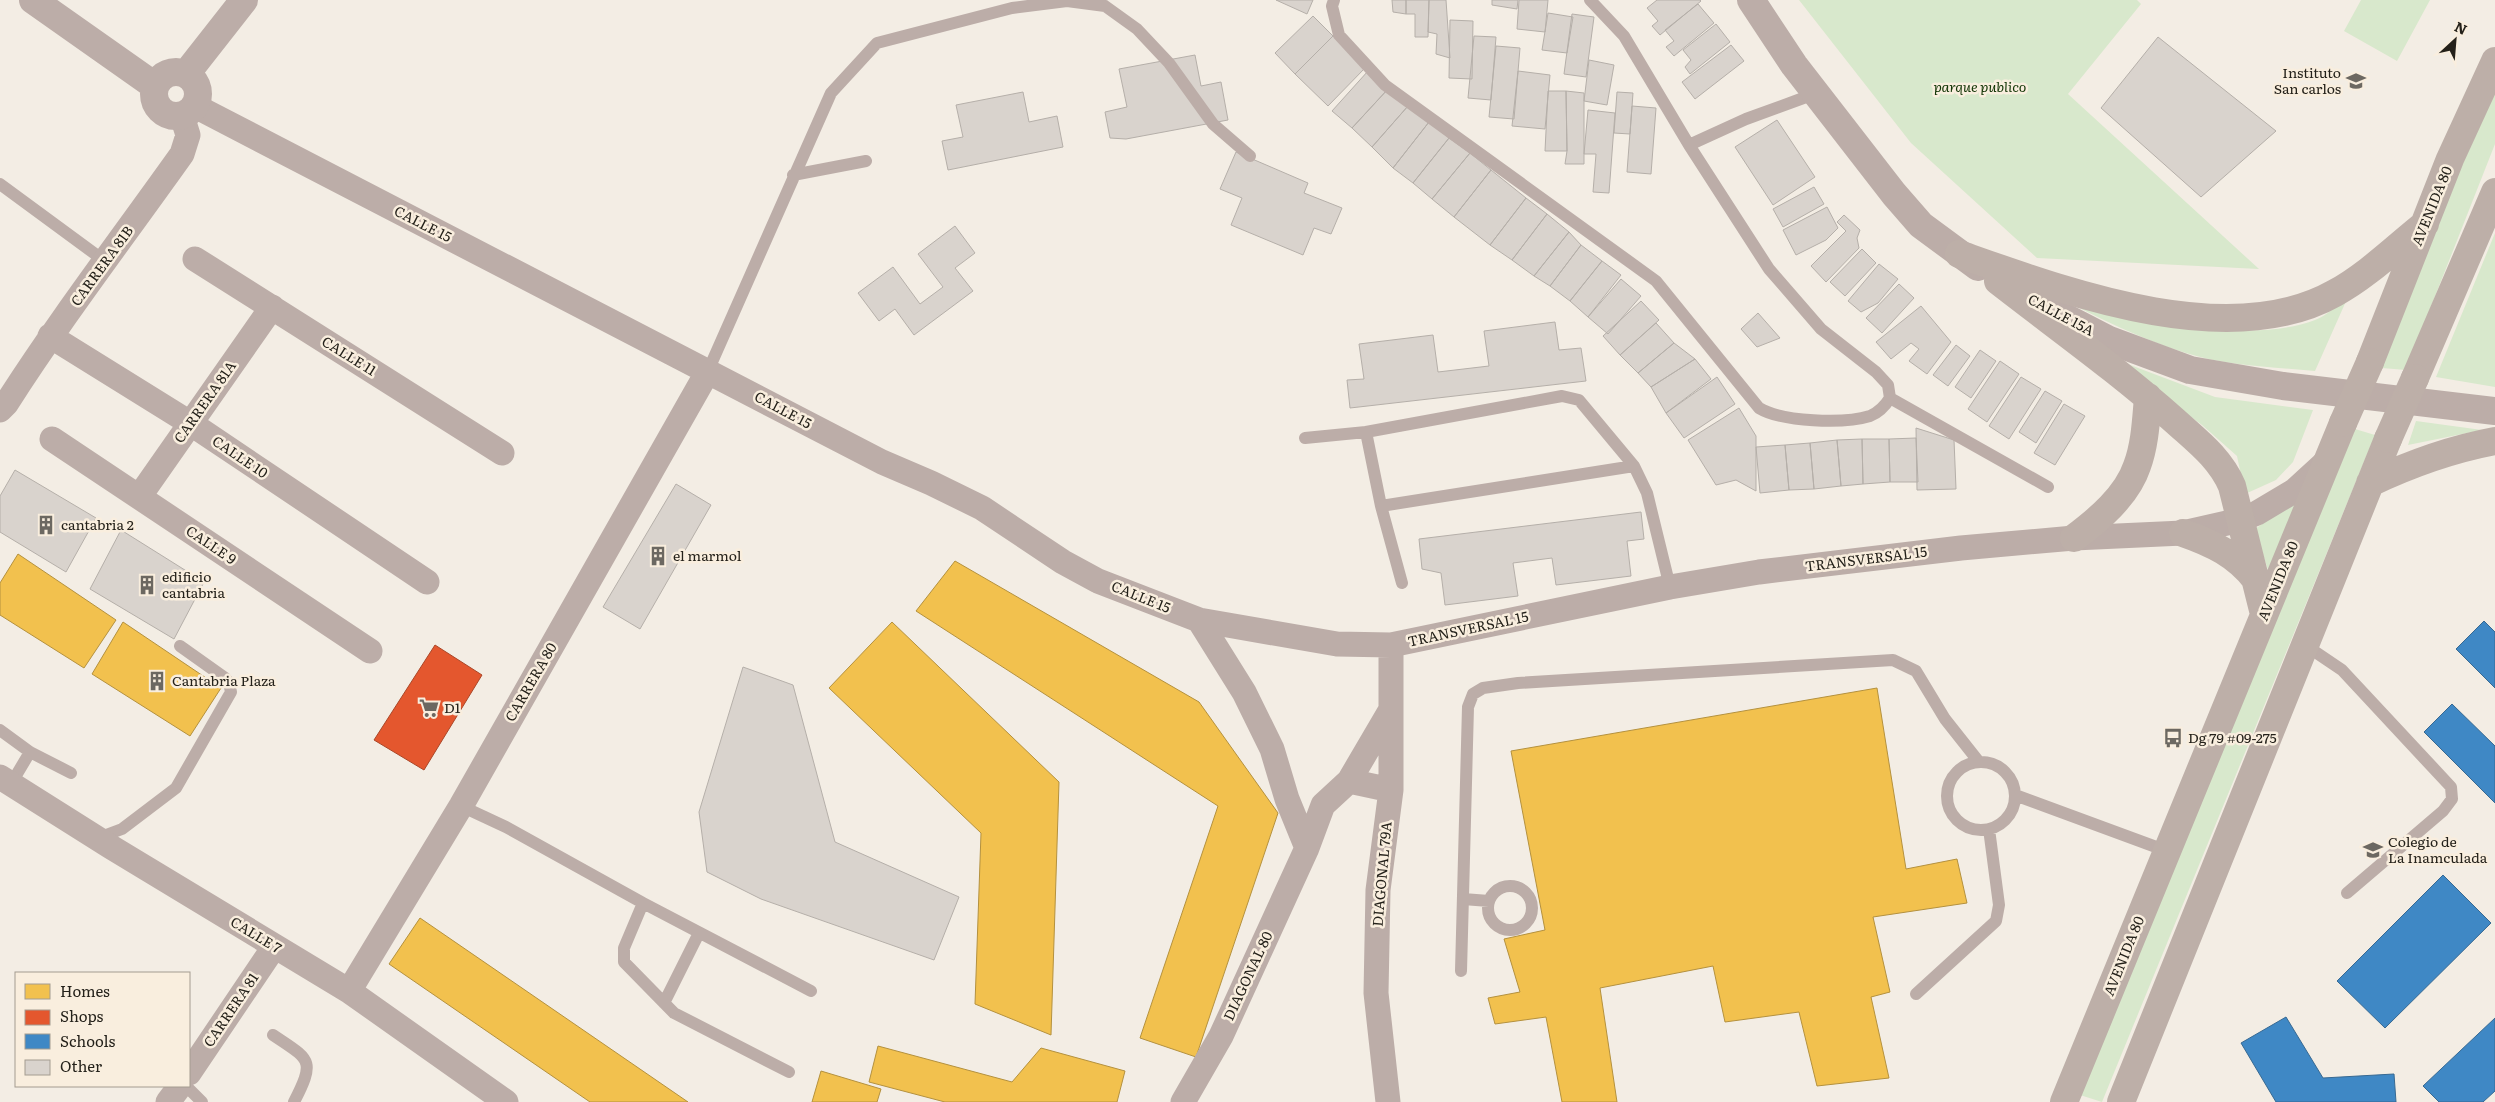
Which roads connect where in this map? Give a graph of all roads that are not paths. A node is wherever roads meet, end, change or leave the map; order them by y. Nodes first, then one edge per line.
1 (33, 0) edge
2 (244, 0) edge
3 (1334, 0) edge
4 (1590, 0) edge
5 (1750, 0) edge
6 (2495, 61) edge
7 (186, 74) junction
8 (155, 86) junction
9 (1817, 93) junction
10 (188, 111) junction
11 (1689, 145) junction
12 (1250, 156) dead end
13 (866, 161) dead end
14 (793, 175) junction
15 (0, 184) edge
16 (2495, 192) edge
17 (2425, 224) junction
18 (1959, 254) junction
19 (195, 259) dead end
20 (106, 262) junction
21 (1998, 281) junction
22 (272, 307) junction
23 (50, 336) junction
24 (708, 371) junction
25 (2148, 397) junction
26 (1890, 398) junction
27 (0, 410) edge
28 (2495, 411) edge
29 (190, 423) junction
30 (1366, 432) junction
31 (1305, 438) dead end
32 (52, 439) dead end
33 (2495, 440) edge
34 (502, 453) dead end
35 (2328, 460) junction
36 (1634, 466) junction
37 (2370, 483) junction
38 (2048, 487) dead end
39 (139, 497) junction
40 (1381, 506) junction
41 (2240, 520) junction
42 (2183, 534) junction
43 (2074, 538) junction
44 (2256, 580) junction
45 (427, 582) dead end
46 (1402, 583) dead end
47 (1670, 587) junction
48 (2264, 614) junction
49 (1199, 620) junction
50 (1391, 645) junction
51 (2305, 645) junction
52 (180, 646) dead end
53 (370, 651) dead end
54 (1391, 710) junction
55 (0, 730) edge
56 (30, 752) junction
57 (1979, 762) junction
58 (71, 773) dead end
59 (5, 780) edge
60 (1349, 781) junction
61 (1391, 790) junction
62 (2015, 795) junction
63 (461, 806) junction
64 (1989, 829) junction
65 (98, 838) junction
66 (1307, 848) junction
67 (2167, 851) junction
68 (2347, 894) dead end
69 (1463, 899) junction
70 (1489, 901) dead end
71 (643, 904) junction
72 (699, 933) junction
73 (274, 947) junction
74 (1461, 972) dead end
75 (349, 991) junction
76 (811, 991) dead end
77 (1916, 994) dead end
78 (664, 1003) junction
79 (273, 1035) dead end
80 (190, 1072) edge
81 (789, 1072) dead end
82 (179, 1087) edge
83 (187, 1087) edge
84 (168, 1102) edge
85 (202, 1102) edge
86 (294, 1102) edge
87 (506, 1102) edge
88 (1183, 1102) edge
89 (1388, 1102) edge
90 (2064, 1102) edge
91 (2121, 1102) edge

1 - 8 street
2 - 7 street
3 - 26 lane
4 - 11 lane
5 - 9 street, CALLE 15A
6 - 17 main road, AVENIDA 80
7 - 8 street
7 - 10 street
8 - 10 street
9 - 11 lane
9 - 18 street, CALLE 15A
10 - 20 street, CARRERA 81B
10 - 24 street, CALLE 15
11 - 26 lane
12 - 14 lane
13 - 14 lane
14 - 24 lane
15 - 20 lane
16 - 37 main road, bridge
17 - 18 main road
17 - 35 main road, AVENIDA 80, bridge
18 - 21 street, CALLE 15A
19 - 22 street, CALLE 11
20 - 23 street, CARRERA 81B
21 - 25 main road
21 - 28 street, CALLE 15A
22 - 29 street, CARRERA 81A
22 - 34 street, CALLE 11
23 - 27 street, CARRERA 81B
23 - 29 street, CALLE 10
24 - 49 street, CALLE 15
24 - 63 street, CARRERA 80
25 - 41 main road
25 - 43 main road
26 - 38 lane
29 - 39 street, CARRERA 81A
29 - 45 street, CALLE 10
30 - 31 lane
30 - 36 lane
30 - 40 lane
32 - 39 street, CALLE 9
33 - 37 main road
35 - 41 street, TRANSVERSAL 15
35 - 48 main road, AVENIDA 80
36 - 40 lane
36 - 47 lane
37 - 51 main road
39 - 53 street, CALLE 9
40 - 46 lane
41 - 42 street, TRANSVERSAL 15
41 - 44 main road
42 - 43 street, TRANSVERSAL 15
42 - 44 main road
43 - 47 street, TRANSVERSAL 15
44 - 48 main road
47 - 50 street, TRANSVERSAL 15
48 - 67 main road, AVENIDA 80
49 - 50 street, CALLE 15
49 - 66 street
50 - 54 street, DIAGONAL 79A
51 - 68 lane
51 - 91 main road
52 - 65 lane
54 - 60 street, DIAGONAL 80
54 - 61 street, DIAGONAL 79A
55 - 56 lane
56 - 58 lane
56 - 59 lane
57 - 62 lane
57 - 64 lane
57 - 69 lane
59 - 65 street, CALLE 7
60 - 61 street
60 - 66 street, DIAGONAL 80
61 - 89 street, DIAGONAL 79A
62 - 64 lane
62 - 67 lane
63 - 71 lane
63 - 75 street, CARRERA 80
64 - 77 lane
65 - 73 street, CALLE 7
66 - 88 street, DIAGONAL 80
67 - 90 main road, AVENIDA 80
69 - 70 lane
69 - 74 lane
71 - 72 lane
71 - 78 lane
72 - 76 lane
72 - 78 lane
73 - 75 street, CALLE 7
73 - 80 street, CARRERA 81
75 - 87 street, CALLE 7
78 - 81 lane
79 - 86 lane
82 - 84 street
83 - 85 lane

